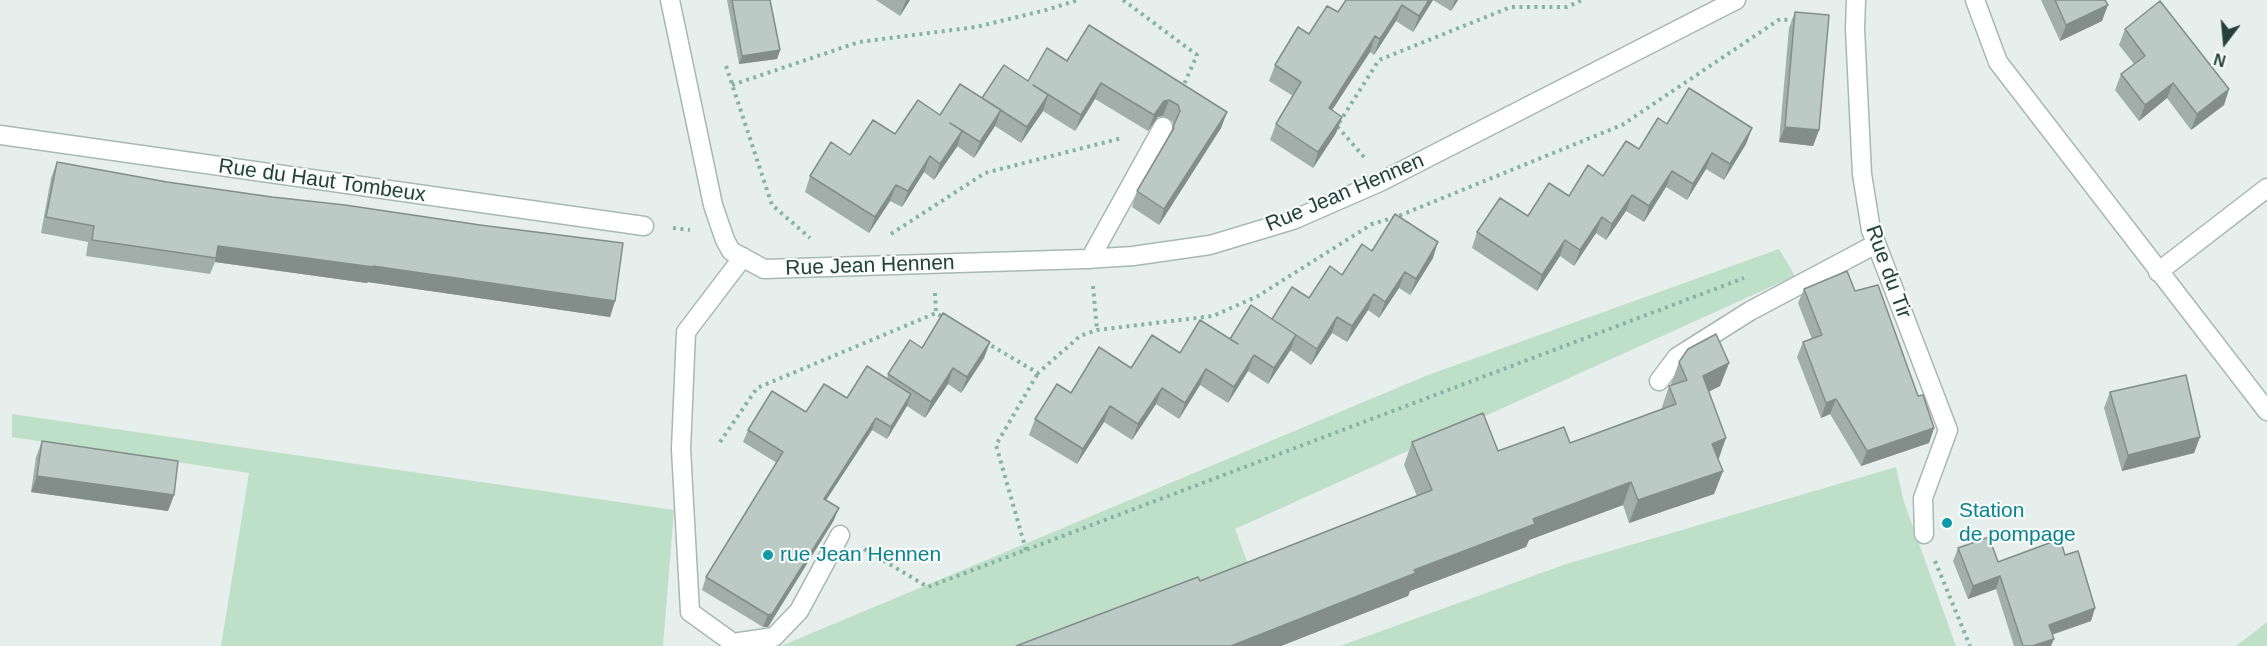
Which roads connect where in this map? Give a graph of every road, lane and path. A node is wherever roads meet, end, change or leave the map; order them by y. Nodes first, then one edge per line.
1 (670, 0) edge
2 (1078, 0) edge
3 (1123, 0) edge
4 (1582, 0) edge
5 (1736, 0) edge
6 (1856, 0) edge
7 (1976, 0) edge
8 (1802, 22) edge
9 (726, 66) dead end
10 (732, 85) junction
11 (1163, 127) junction
12 (0, 135) edge
13 (1370, 163) dead end
14 (2267, 188) edge
15 (644, 226) joint
16 (811, 239) dead end
17 (883, 239) dead end
18 (724, 240) junction
19 (1876, 244) junction
20 (743, 257) junction
21 (1090, 259) junction
22 (2158, 272) junction
23 (1749, 276) dead end
24 (946, 319) edge
25 (1097, 330) junction
26 (977, 337) edge
27 (1038, 373) junction
28 (1659, 381) dead end
29 (2267, 411) edge
30 (720, 442) dead end
31 (1924, 534) joint
32 (840, 535) joint
33 (1026, 550) junction
34 (1970, 646) edge

1 - 18 street
2 - 10 path
3 - 11 path
4 - 13 path
5 - 21 street, Rue Jean Hennen
6 - 19 street, Rue du Tir
7 - 22 street
8 - 25 path, Rue Jean Hennen
9 - 10 path
10 - 16 path
11 - 17 path
11 - 21 street
12 - 15 street, Rue du Haut Tombeux
14 - 22 street
15 - 18 path
18 - 20 street, Rue Jean Hennen
19 - 28 street
19 - 31 street, Rue du Tir
20 - 21 street, Rue Jean Hennen
20 - 32 street
21 - 25 path
22 - 29 street
23 - 33 path
24 - 30 path
25 - 27 path
26 - 27 path
27 - 33 path
31 - 34 path
32 - 33 path

